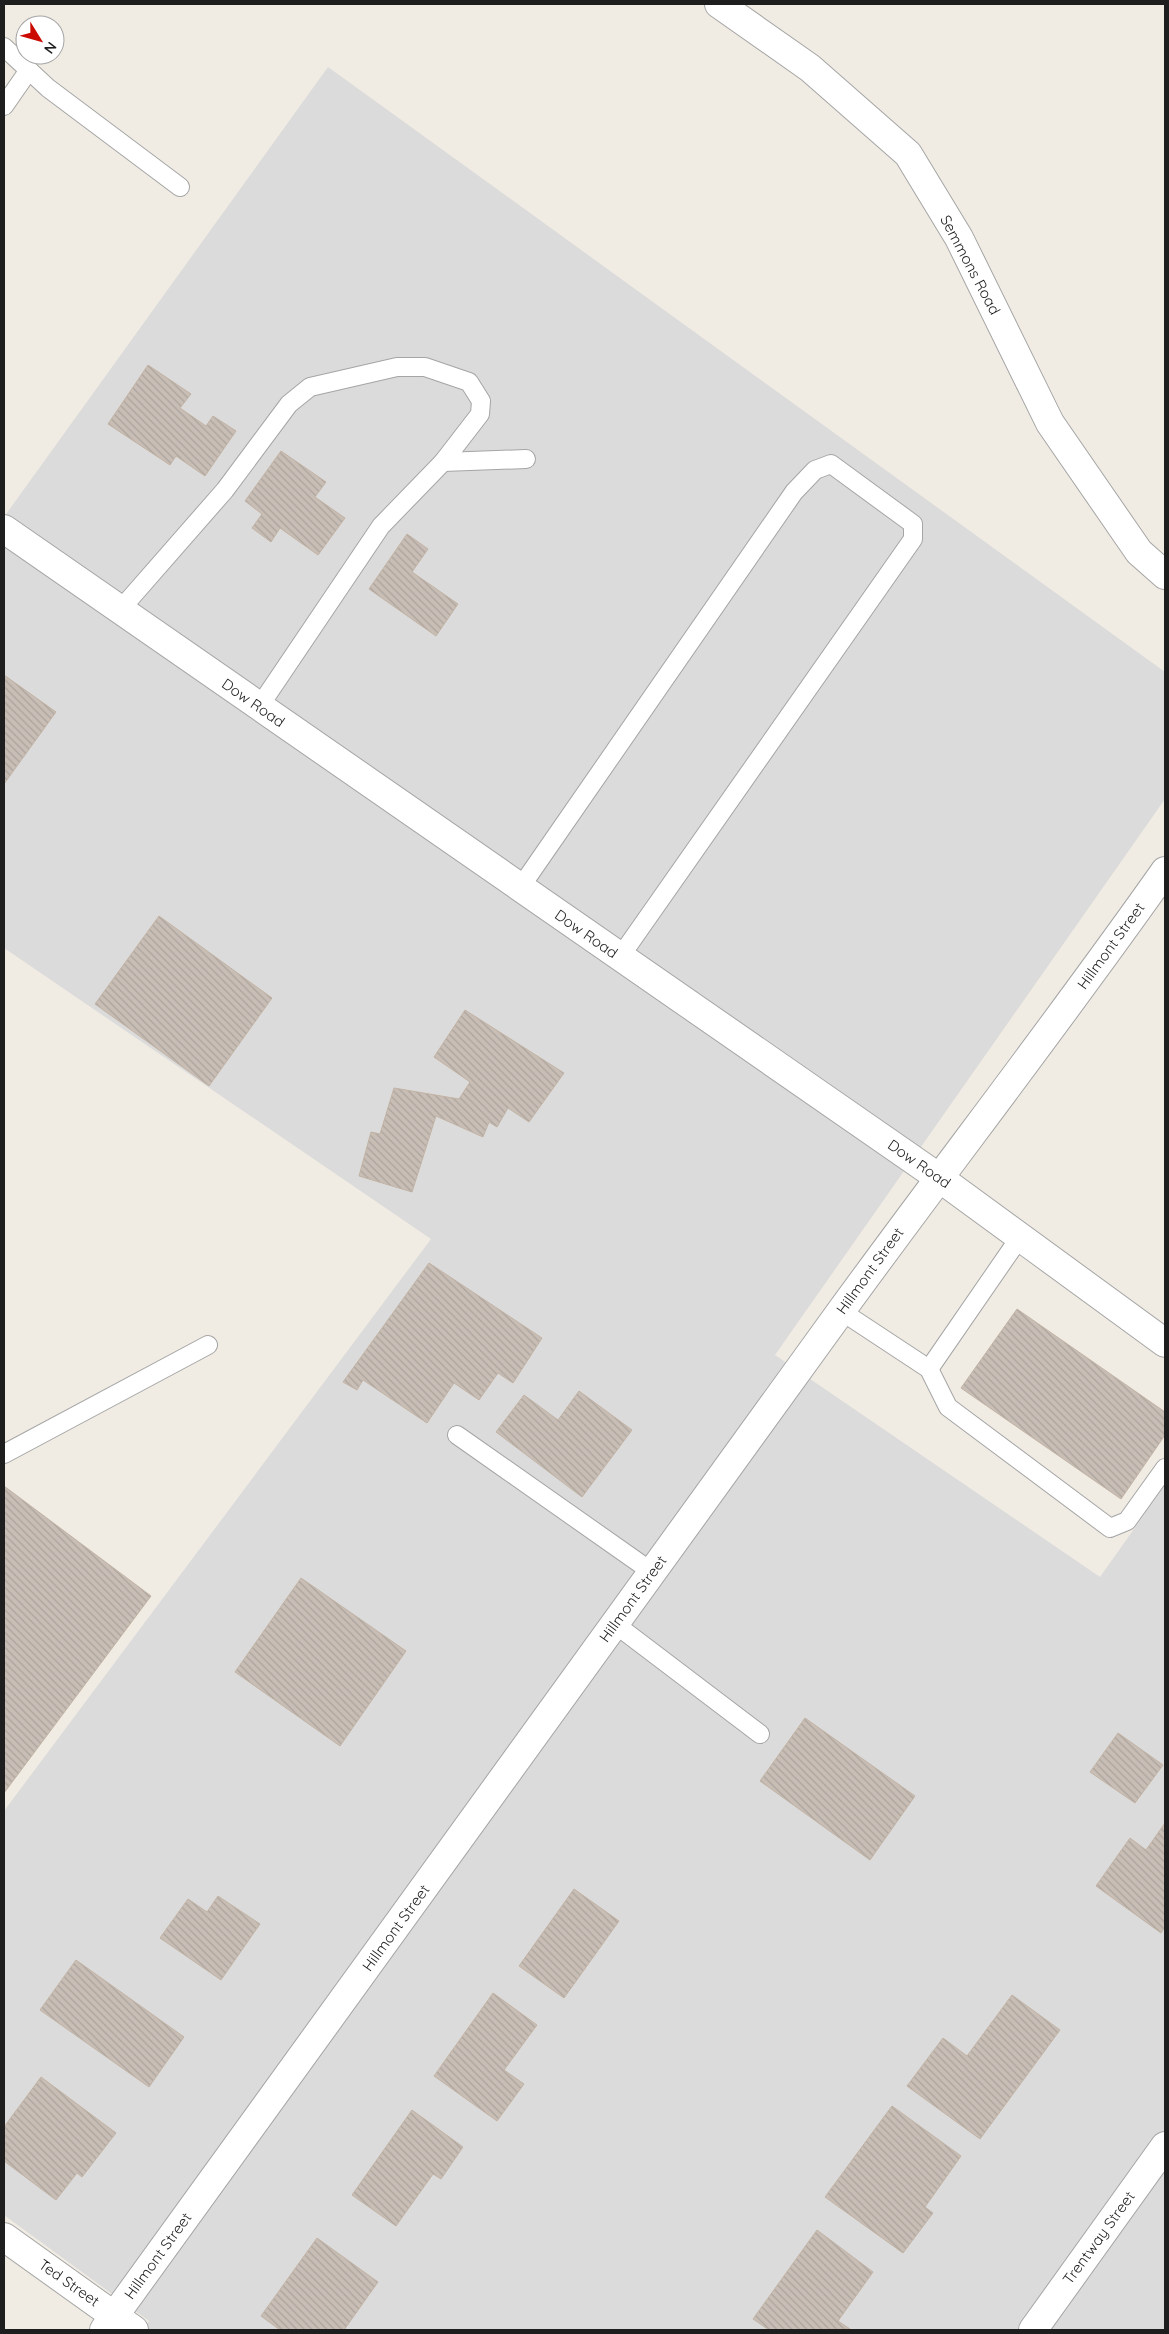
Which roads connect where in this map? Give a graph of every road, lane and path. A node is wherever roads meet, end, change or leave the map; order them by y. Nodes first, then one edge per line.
1 (719, 4) edge
2 (4, 47) edge
3 (29, 70) junction
4 (4, 106) edge
5 (180, 187) dead end
6 (526, 459) dead end
7 (444, 462) junction
8 (4, 529) edge
9 (1165, 575) edge
10 (120, 610) junction
11 (259, 707) junction
12 (1165, 871) edge
13 (520, 888) junction
14 (620, 957) junction
15 (938, 1177) junction
16 (1020, 1237) junction
17 (841, 1311) junction
18 (1165, 1342) edge
19 (208, 1345) dead end
20 (929, 1369) junction
21 (457, 1435) dead end
22 (4, 1454) edge
23 (1165, 1468) edge
24 (652, 1572) junction
25 (615, 1624) junction
26 (760, 1734) dead end
27 (1165, 2146) edge
28 (4, 2237) edge
29 (118, 2326) edge
30 (1033, 2330) edge

1 - 9 street, Semmons Road
2 - 3 lane
3 - 4 lane
3 - 5 lane
6 - 7 lane
7 - 10 lane
7 - 11 lane
8 - 10 street, Dow Road
10 - 11 street, Dow Road
11 - 13 street, Dow Road
12 - 15 street, Hillmont Street
13 - 14 street, Dow Road
13 - 14 lane
14 - 15 street, Dow Road
15 - 16 street, Dow Road
15 - 17 street, Hillmont Street
16 - 18 street, Dow Road
16 - 20 lane
17 - 20 lane
17 - 24 street, Hillmont Street
19 - 22 lane
20 - 23 lane
21 - 24 lane
24 - 25 street, Hillmont Street
25 - 26 lane
25 - 29 street, Hillmont Street
27 - 30 street, Trentway Street
28 - 29 street, Ted Street

